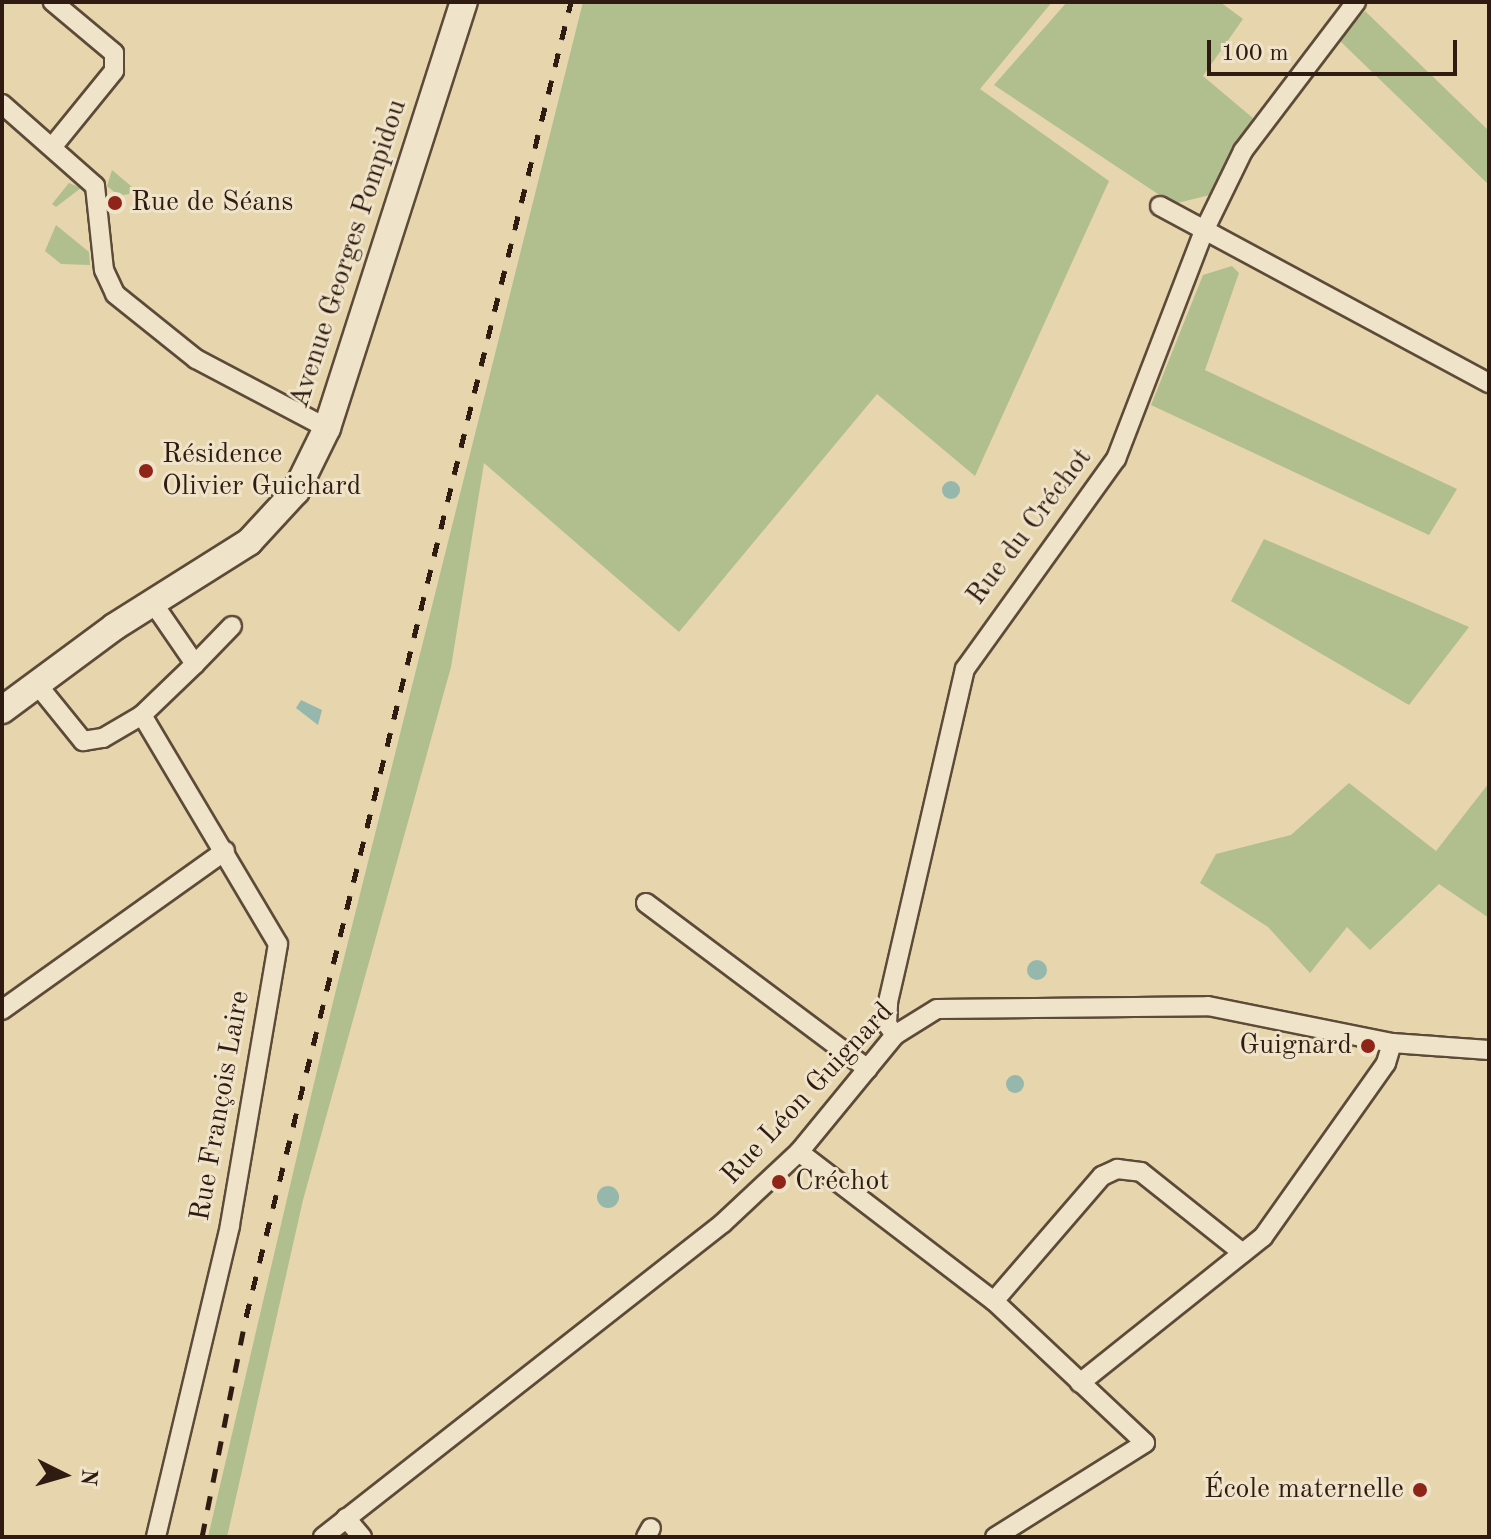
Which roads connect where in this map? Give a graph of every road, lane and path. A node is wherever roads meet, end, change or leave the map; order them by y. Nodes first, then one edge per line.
1 (53, 2) edge
2 (464, 2) edge
3 (1356, 2) edge
4 (2, 104) edge
5 (53, 146) junction
6 (1160, 206) dead end
7 (1203, 233) junction
8 (1489, 383) edge
9 (327, 428) junction
10 (153, 603) junction
11 (232, 626) dead end
12 (195, 664) junction
13 (36, 683) junction
14 (2, 710) edge
15 (142, 715) junction
16 (225, 851) junction
17 (646, 903) dead end
18 (2, 1010) edge
19 (895, 1035) junction
20 (1392, 1043) junction
21 (1489, 1050) edge
22 (868, 1069) junction
23 (799, 1152) junction
24 (1243, 1253) junction
25 (994, 1301) junction
26 (1080, 1383) junction
27 (346, 1518) junction
28 (156, 1537) edge
29 (323, 1537) edge
30 (362, 1537) edge
31 (995, 1537) edge

1 - 5 street
2 - 9 main road, Avenue Georges Pompidou
3 - 7 street, Rue du Créchot
4 - 5 street
5 - 9 street
6 - 7 street
7 - 8 street
7 - 19 street, Rue du Créchot
9 - 10 main road, Avenue Georges Pompidou
10 - 12 street
10 - 13 main road, Avenue Georges Pompidou
11 - 12 street
12 - 15 street
13 - 14 main road, Avenue Georges Pompidou
13 - 15 street
15 - 16 street, Rue François Laire
16 - 18 street
16 - 28 street, Rue François Laire
17 - 22 street
19 - 20 street, Rue Léon Guignard
19 - 22 street, Rue Léon Guignard
20 - 21 street, Rue Léon Guignard
20 - 24 street
22 - 23 street, Rue Léon Guignard
23 - 25 street
23 - 27 street, Rue Léon Guignard
24 - 25 street
24 - 26 street
25 - 26 street
26 - 31 street
27 - 29 street, Rue Léon Guignard
27 - 30 street

